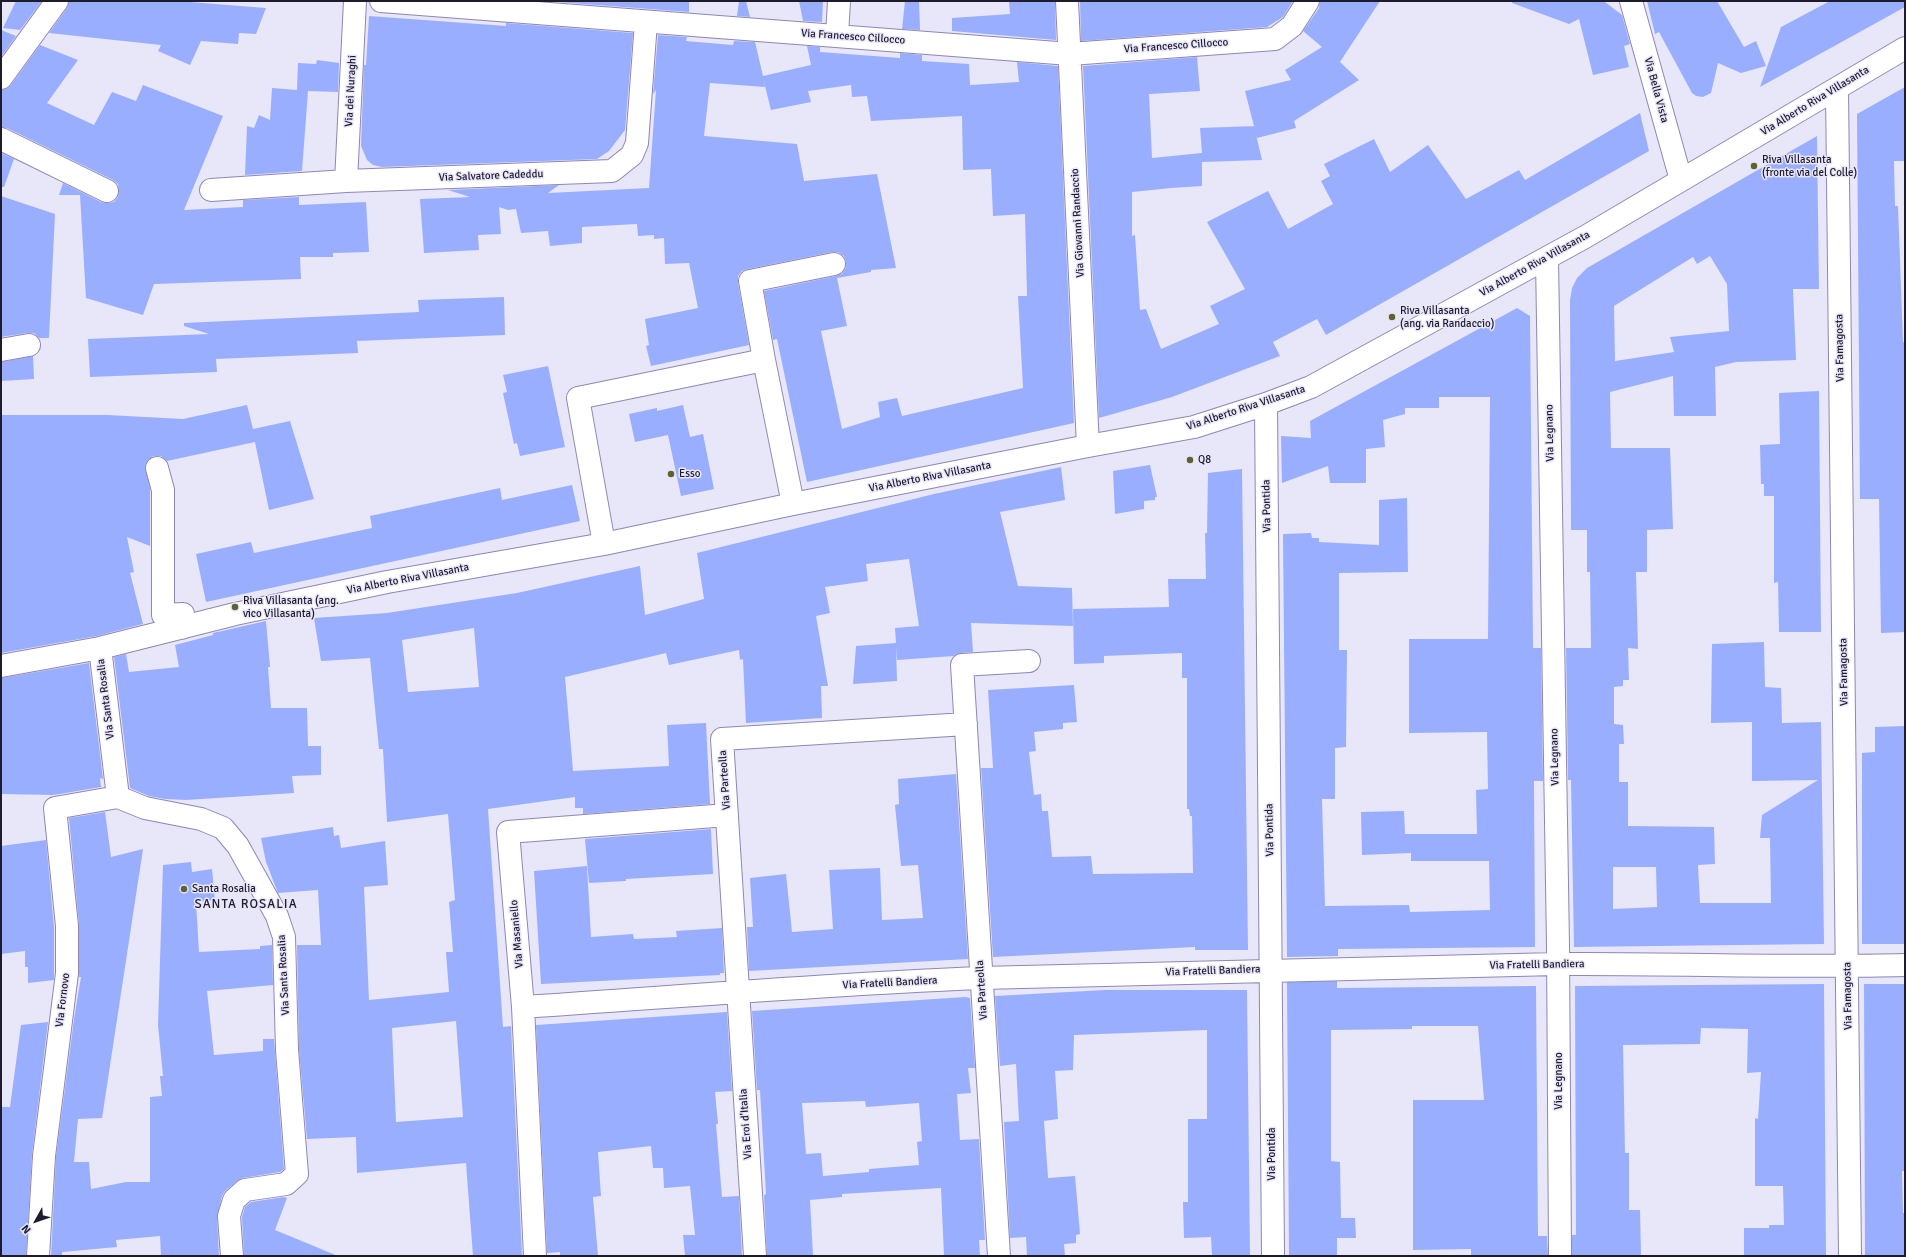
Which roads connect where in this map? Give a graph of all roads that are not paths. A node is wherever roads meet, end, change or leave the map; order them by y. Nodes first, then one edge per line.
1 (58, 1) edge
2 (355, 1) edge
3 (381, 1) edge
4 (839, 1) edge
5 (1067, 1) edge
6 (1308, 1) edge
7 (1631, 1) edge
8 (646, 22) junction
9 (837, 35) junction
10 (1905, 48) edge
11 (1070, 54) junction
12 (1, 78) edge
13 (1837, 89) junction
14 (1, 140) edge
15 (1681, 180) junction
16 (346, 181) junction
17 (211, 190) dead end
18 (107, 191) dead end
19 (1546, 259) junction
20 (834, 264) dead end
21 (29, 345) dead end
22 (1, 350) edge
23 (764, 360) junction
24 (1266, 404) junction
25 (1088, 446) junction
26 (157, 468) dead end
27 (793, 504) junction
28 (604, 544) junction
29 (182, 628) junction
30 (100, 648) junction
31 (1029, 661) dead end
32 (1, 666) edge
33 (966, 724) junction
34 (118, 797) junction
35 (727, 815) junction
36 (1558, 964) junction
37 (1905, 965) edge
38 (1847, 967) junction
39 (1272, 969) junction
40 (982, 978) junction
41 (738, 992) junction
42 (523, 1007) junction
43 (38, 1256) edge
44 (232, 1256) edge
45 (535, 1256) edge
46 (754, 1256) edge
47 (999, 1256) edge
48 (1273, 1256) edge
49 (1560, 1256) edge
50 (1850, 1256) edge

1 - 12 street
2 - 16 street, Via dei Nuraghi
3 - 8 street, Via Francesco Cillocco
4 - 9 street
5 - 11 street, Via Giovanni Randaccio
6 - 11 street, Via Francesco Cillocco
7 - 15 street, Via Bella Vista
8 - 9 street, Via Francesco Cillocco
8 - 16 street, Via Salvatore Cadeddu
9 - 11 street, Via Francesco Cillocco
10 - 13 street, Via Alberto Riva Villasanta
11 - 25 street, Via Giovanni Randaccio
13 - 15 street, Via Alberto Riva Villasanta
13 - 38 street, Via Famagosta
14 - 18 street
15 - 19 street, Via Alberto Riva Villasanta
16 - 17 street, Via Salvatore Cadeddu
19 - 24 street, Via Alberto Riva Villasanta
19 - 36 street, Via Legnano
20 - 23 street
21 - 22 street
23 - 27 street
23 - 28 street
24 - 25 street, Via Alberto Riva Villasanta
24 - 39 street, Via Pontida
25 - 27 street, Via Alberto Riva Villasanta
26 - 29 street
27 - 28 street, Via Alberto Riva Villasanta
28 - 29 street, Via Alberto Riva Villasanta
29 - 30 street, Via Alberto Riva Villasanta
30 - 32 street, Via Alberto Riva Villasanta
30 - 34 street, Via Santa Rosalia
31 - 33 street, Via Parteolla
33 - 35 street, Via Parteolla
33 - 40 street, Via Parteolla
34 - 43 street, Via Fornovo
34 - 44 street, Via Santa Rosalia
35 - 41 street, Via Parteolla
35 - 42 street, Via Masaniello
36 - 38 street, Via Fratelli Bandiera
36 - 39 street, Via Fratelli Bandiera
36 - 49 street, Via Legnano
37 - 38 street, Via Fratelli Bandiera
38 - 50 street, Via Famagosta
39 - 40 street, Via Fratelli Bandiera
39 - 48 street, Via Pontida
40 - 41 street, Via Fratelli Bandiera
40 - 47 street, Via Parteolla
41 - 42 street, Via Fratelli Bandiera
41 - 46 street, Via Eroi d'Italia
42 - 45 street, Via Masaniello

